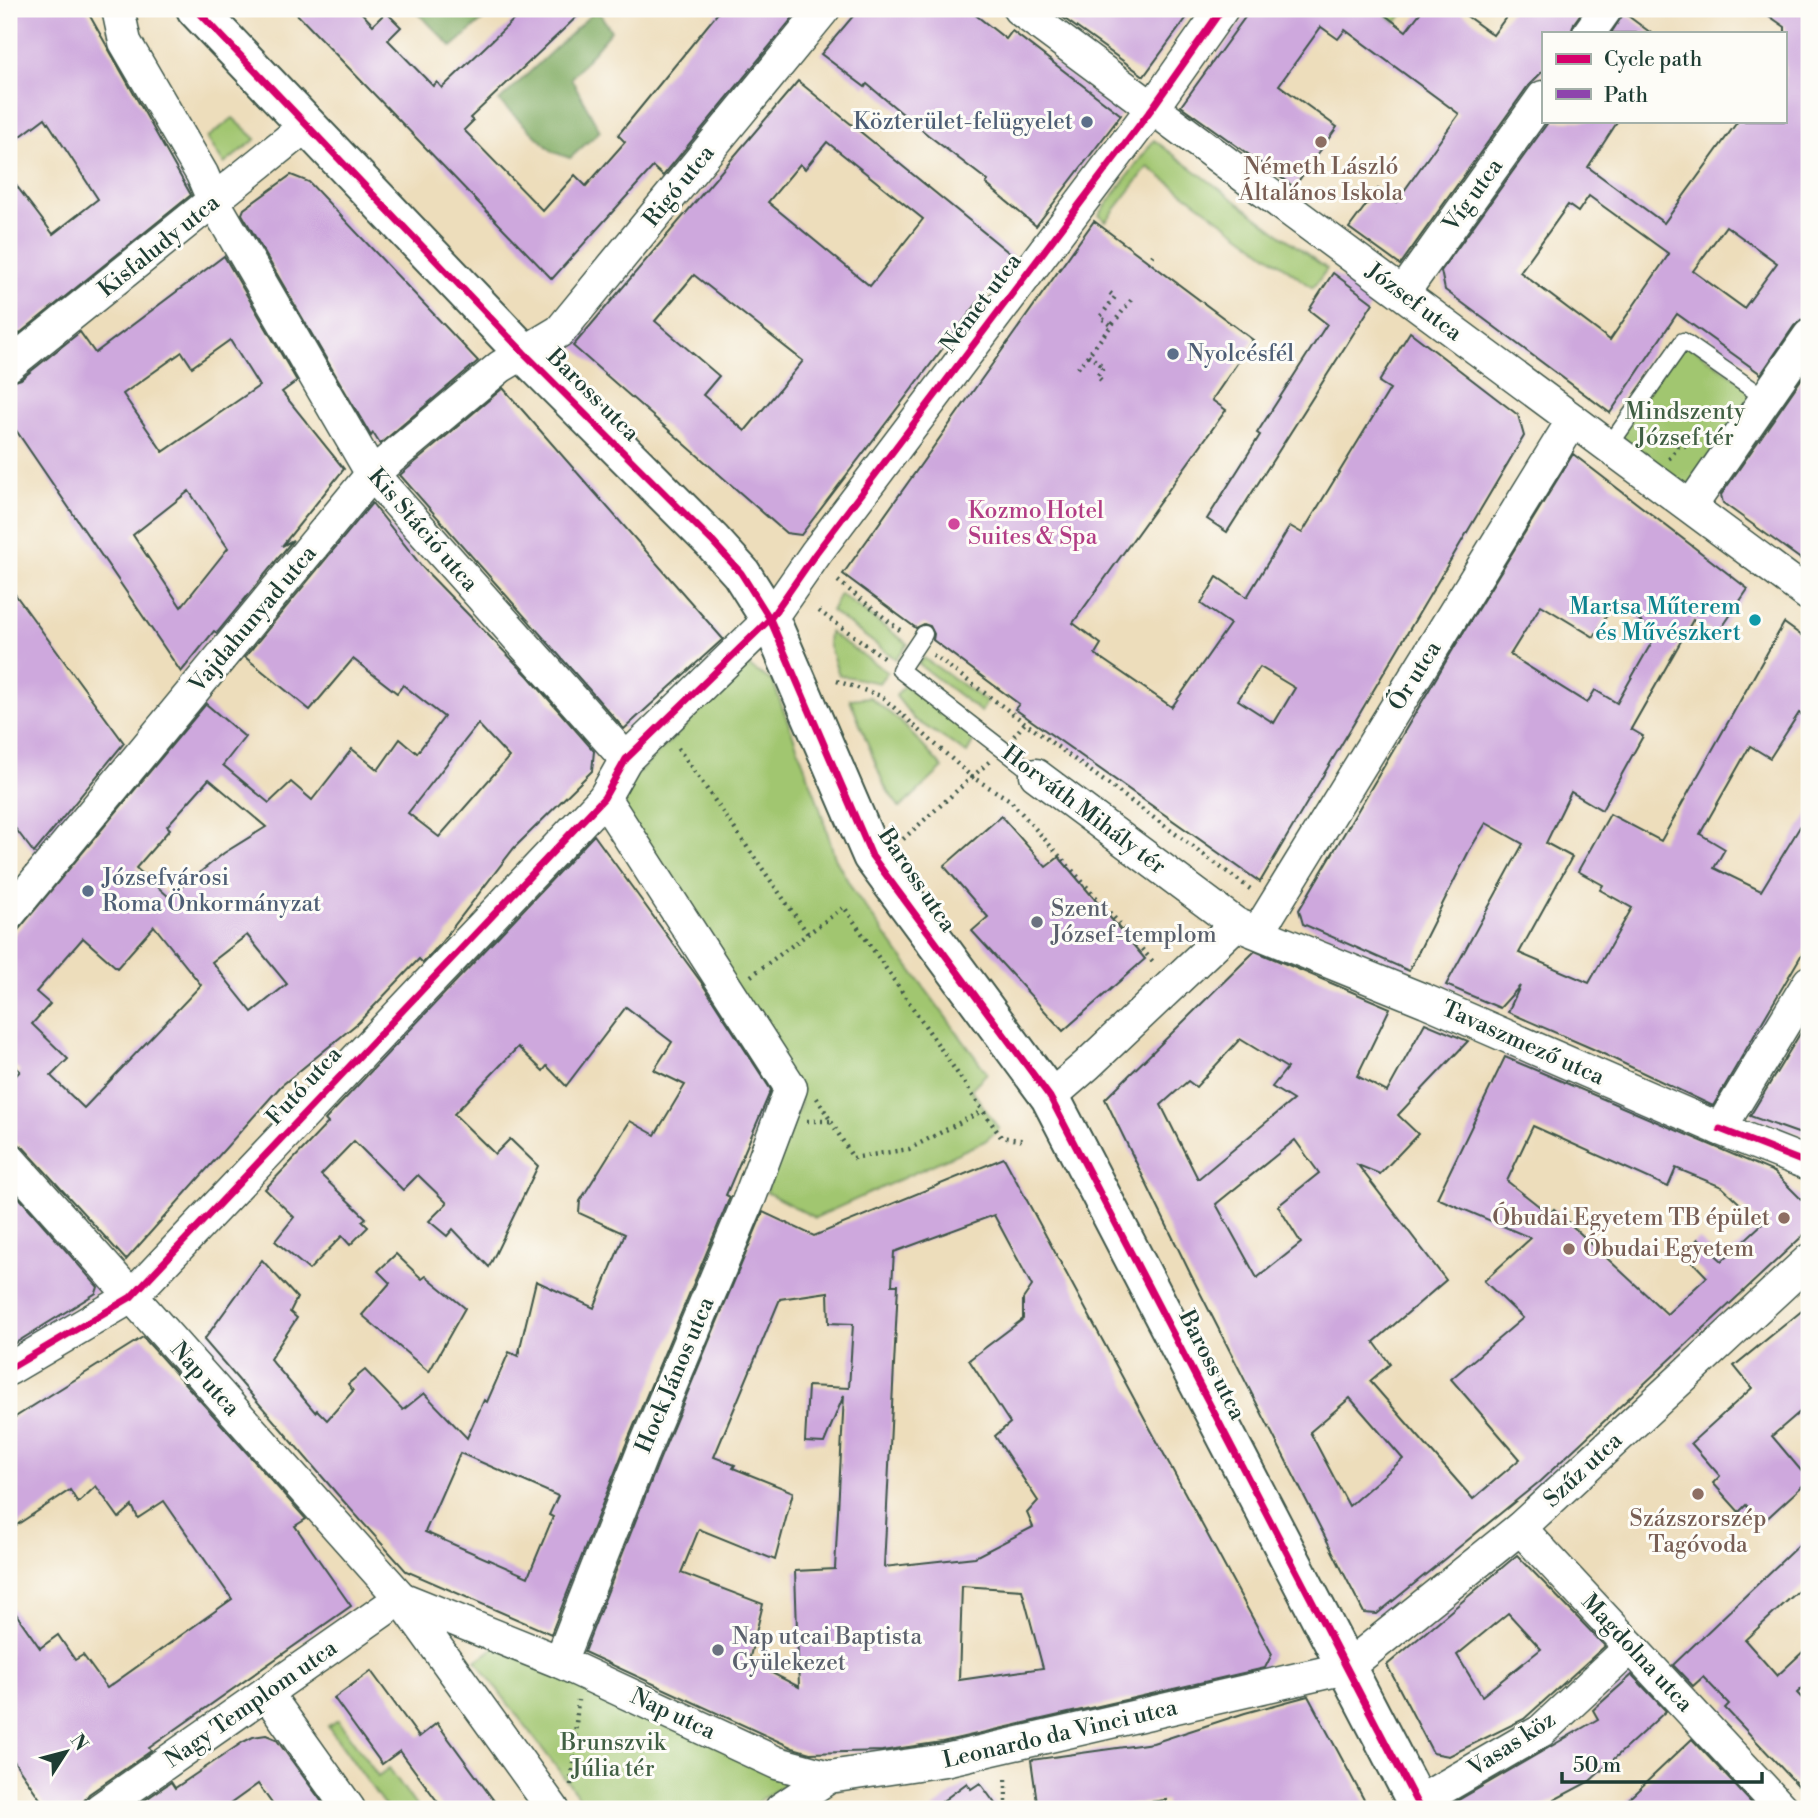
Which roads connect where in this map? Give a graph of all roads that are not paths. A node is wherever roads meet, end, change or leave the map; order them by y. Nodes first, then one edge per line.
1 (118, 9) edge
2 (196, 9) edge
3 (824, 9) edge
4 (1019, 9) edge
5 (1222, 9) edge
6 (1606, 9) edge
7 (1590, 32) edge
8 (1542, 98) edge
9 (1153, 107) junction
10 (307, 125) junction
11 (214, 202) junction
12 (1403, 293) junction
13 (1809, 336) edge
14 (524, 353) junction
15 (9, 365) edge
16 (1765, 398) junction
17 (1573, 420) junction
18 (1609, 446) junction
19 (372, 474) junction
20 (1691, 506) junction
21 (1809, 595) edge
22 (770, 619) junction
23 (921, 639) road end
24 (626, 759) junction
25 (1036, 775) joint
26 (604, 798) junction
27 (9, 914) edge
28 (1256, 920) junction
29 (1809, 982) edge
30 (1050, 1097) junction
31 (1720, 1129) junction
32 (9, 1159) edge
33 (1809, 1164) edge
34 (1808, 1261) edge
35 (131, 1297) junction
36 (9, 1368) edge
37 (1520, 1528) junction
38 (401, 1598) junction
39 (1632, 1647) junction
40 (570, 1666) junction
41 (1346, 1668) junction
42 (267, 1694) junction
43 (830, 1777) junction
44 (561, 1802) edge
45 (1418, 1806) edge
46 (100, 1809) edge
47 (349, 1809) edge
48 (781, 1809) edge
49 (1782, 1809) edge

1 - 11 street, Kis Stáció utca
2 - 10 street, Baross utca
3 - 14 street, Rigó utca
4 - 9 street, József utca
5 - 9 street, Német utca
6 - 7 street
8 - 12 street, Víg utca
9 - 12 street, József utca
9 - 22 street, Német utca
10 - 11 street, Kisfaludy utca
10 - 14 street, Baross utca
11 - 15 street, Kisfaludy utca
11 - 19 street, Kis Stáció utca
12 - 17 street, József utca
13 - 16 street
14 - 19 street, Vajdahunyad utca
14 - 22 street, Baross utca
16 - 18 lane
16 - 20 street
17 - 18 street, József utca
17 - 28 street, Őr utca
18 - 20 street, József utca
19 - 24 street, Kis Stáció utca
19 - 27 street, Vajdahunyad utca
20 - 21 street, József utca
22 - 24 street
22 - 30 street, Baross utca
23 - 25 lane, Horváth Mihály tér
24 - 26 street
25 - 28 street, Horváth Mihály tér
26 - 35 street, Futó utca
26 - 40 street, Hock János utca
28 - 30 street
28 - 31 street, Tavaszmező utca
29 - 31 street
30 - 41 street, Baross utca
31 - 33 street, Tavaszmező utca
32 - 35 street, Nap utca
34 - 37 street, Szűz utca
35 - 36 street, Futó utca
35 - 38 street, Nap utca
37 - 39 street, Magdolna utca
37 - 41 street, Szűz utca
38 - 40 street, Nap utca
38 - 42 street, Nagy Templom utca
38 - 44 street, Nap utca
39 - 45 street, Vasas köz
39 - 49 street, Magdolna utca
40 - 43 street, Nap utca
41 - 43 street, Leonardo da Vinci utca
41 - 45 street, Baross utca
42 - 46 street, Nagy Templom utca
42 - 47 street
43 - 48 street, Leonardo da Vinci utca

